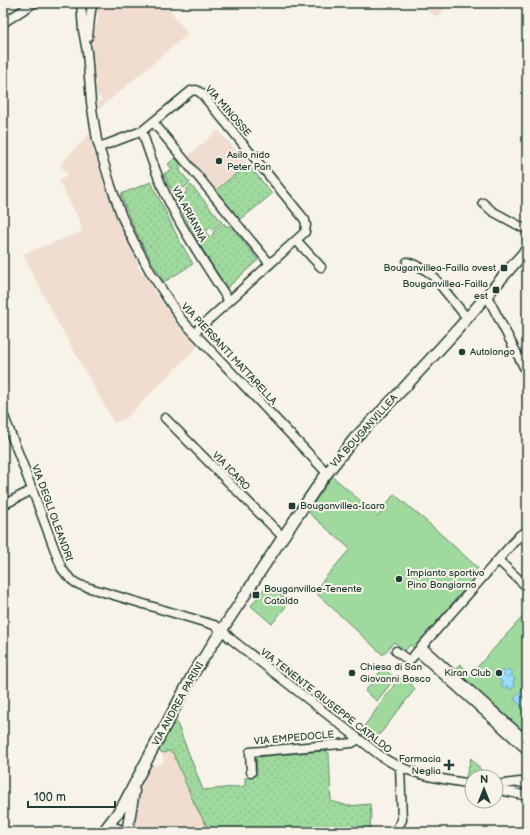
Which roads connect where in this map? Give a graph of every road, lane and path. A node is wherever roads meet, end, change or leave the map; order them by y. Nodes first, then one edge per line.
1 (34, 3) edge
2 (75, 3) edge
3 (81, 3) edge
4 (93, 3) edge
5 (82, 17) junction
6 (3, 23) edge
7 (87, 52) junction
8 (153, 122) junction
9 (142, 131) junction
10 (100, 147) junction
11 (483, 203) dead end
12 (527, 230) edge
13 (296, 240) junction
14 (527, 249) edge
15 (407, 262) dead end
16 (270, 264) junction
17 (322, 267) dead end
18 (487, 296) junction
19 (229, 301) junction
20 (468, 318) junction
21 (194, 333) junction
22 (527, 373) edge
23 (3, 414) edge
24 (166, 418) dead end
25 (327, 473) junction
26 (32, 490) junction
27 (3, 505) edge
28 (527, 531) edge
29 (283, 538) junction
30 (498, 560) junction
31 (527, 587) edge
32 (222, 630) junction
33 (420, 649) junction
34 (396, 651) dead end
35 (359, 739) junction
36 (527, 741) edge
37 (527, 750) edge
38 (400, 768) junction
39 (251, 772) dead end
40 (137, 779) junction
41 (525, 782) edge
42 (464, 783) edge
43 (504, 784) edge
44 (504, 791) edge
45 (523, 795) edge
46 (527, 800) edge
47 (104, 832) edge
48 (122, 832) edge
49 (127, 832) edge
50 (395, 832) edge

1 - 6 street
2 - 5 street
3 - 5 street
4 - 7 street
5 - 7 street
7 - 10 street, VIA PIERSANTI MATTARELLA
8 - 9 street, VIA MINOSSE
8 - 13 street, VIA MINOSSE
8 - 16 street
9 - 10 street, VIA MINOSSE
9 - 19 street, VIA ARIANNA
10 - 21 street, VIA PIERSANTI MATTARELLA
11 - 12 street
13 - 16 street, VIA MINOSSE
13 - 17 street
14 - 18 main road, VIA BOUGANVILLEA
15 - 20 street
16 - 19 street, VIA MINOSSE
18 - 20 main road, VIA BOUGANVILLEA
18 - 22 street
19 - 21 street, VIA MINOSSE
20 - 25 main road, VIA BOUGANVILLEA
21 - 25 street, VIA PIERSANTI MATTARELLA
23 - 26 street, VIA DEGLI OLEANDRI
24 - 29 street, VIA ICARO
25 - 29 main road, VIA BOUGANVILLEA
26 - 27 street
26 - 32 street, VIA DEGLI OLEANDRI
28 - 30 street
29 - 32 main road, VIA BOUGANVILLEA
30 - 31 street
30 - 33 street
32 - 35 street, VIA TENENTE GIUSEPPE CATALDO
32 - 40 main road, VIA ANDREA PARINI
33 - 34 street
33 - 36 street
33 - 37 street
35 - 38 street, VIA TENENTE GIUSEPPE CATALDO
35 - 39 street, VIA EMPEDOCLE
38 - 42 street, VIA TENENTE GIUSEPPE CATALDO
38 - 50 street
40 - 47 main road
40 - 49 main road
41 - 43 street
44 - 45 street
45 - 46 street
47 - 48 main road

